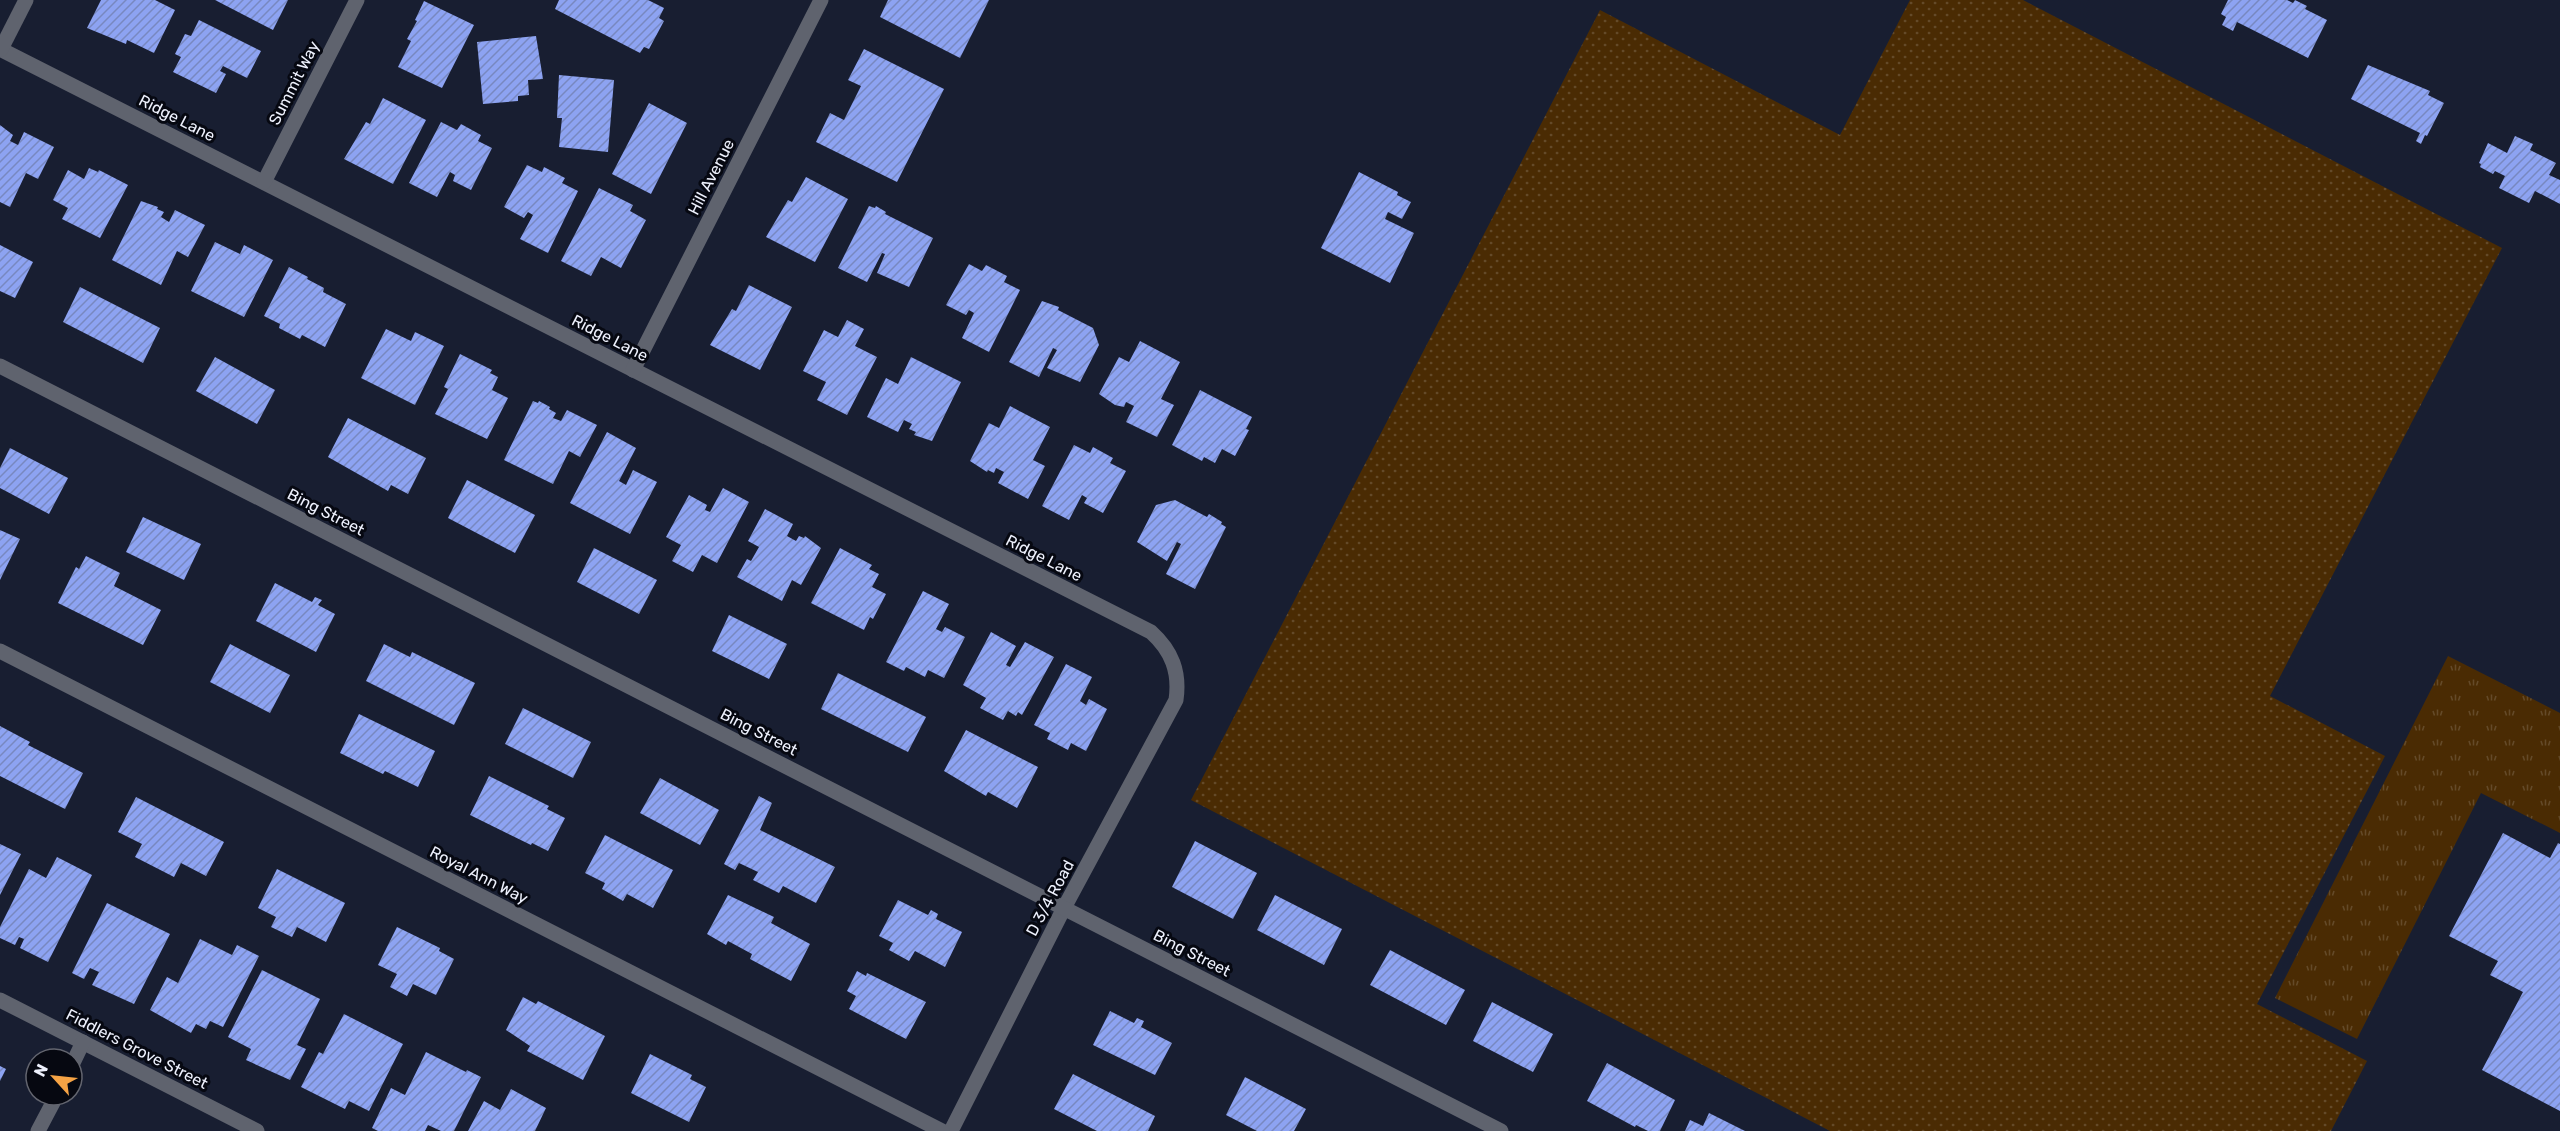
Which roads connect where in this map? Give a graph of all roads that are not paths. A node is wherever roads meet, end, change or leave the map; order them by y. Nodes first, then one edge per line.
1 (26, 0) edge
2 (357, 0) edge
3 (820, 0) edge
4 (0, 49) edge
5 (264, 182) junction
6 (0, 366) edge
7 (633, 370) junction
8 (0, 651) edge
9 (1179, 683) joint
10 (1064, 908) junction
11 (0, 1000) edge
12 (83, 1042) junction
13 (81, 1047) edge
14 (51, 1107) edge
15 (38, 1131) edge
16 (258, 1131) edge
17 (942, 1131) edge
18 (951, 1131) edge
19 (1501, 1131) edge

1 - 4 street
2 - 5 street, Summit Way
3 - 7 street, Hill Avenue
4 - 5 street, Ridge Lane
5 - 7 street, Ridge Lane
6 - 10 street, Bing Street
7 - 9 street, Ridge Lane
8 - 17 street, Royal Ann Way
9 - 10 street, D 3/4 Road
10 - 18 street, D 3/4 Road
10 - 19 street, Bing Street
11 - 12 street, Fiddlers Grove Street
12 - 13 street
12 - 16 street, Fiddlers Grove Street
14 - 15 street

